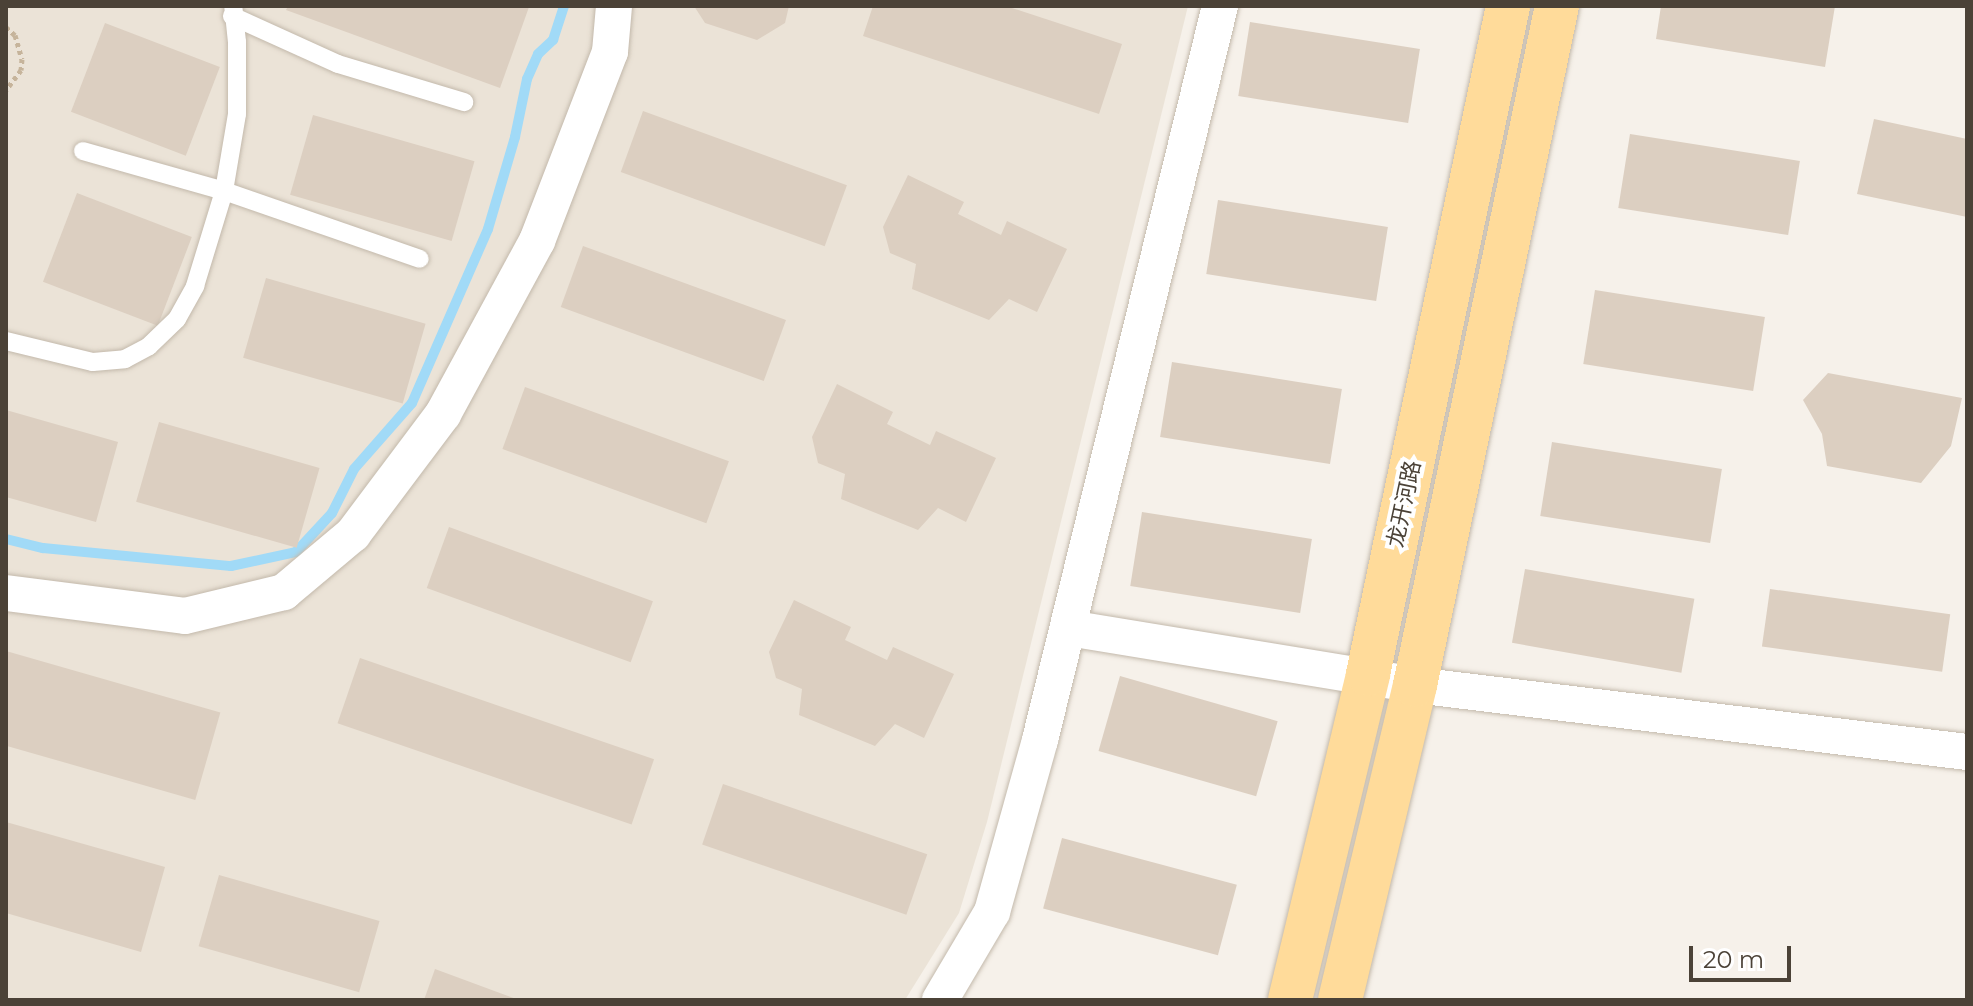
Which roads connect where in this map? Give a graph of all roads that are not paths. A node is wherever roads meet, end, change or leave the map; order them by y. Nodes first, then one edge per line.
1 (614, 6) edge
2 (1220, 6) edge
3 (1508, 6) edge
4 (1557, 6) edge
5 (232, 11) edge
6 (464, 102) dead end
7 (83, 151) dead end
8 (224, 191) junction
9 (420, 259) dead end
10 (6, 341) edge
11 (6, 593) edge
12 (1068, 628) junction
13 (1368, 674) junction
14 (1415, 685) junction
15 (1967, 752) edge
16 (940, 1000) edge
17 (1290, 1000) edge
18 (1340, 1000) edge

1 - 11 street
2 - 12 street
3 - 13 main road, 龙开河路
4 - 14 main road
5 - 6 lane
5 - 8 lane
7 - 8 lane
8 - 9 lane
8 - 10 lane
12 - 13 street
12 - 16 street
13 - 14 street
13 - 17 main road, 龙开河路
14 - 15 street
14 - 18 main road

